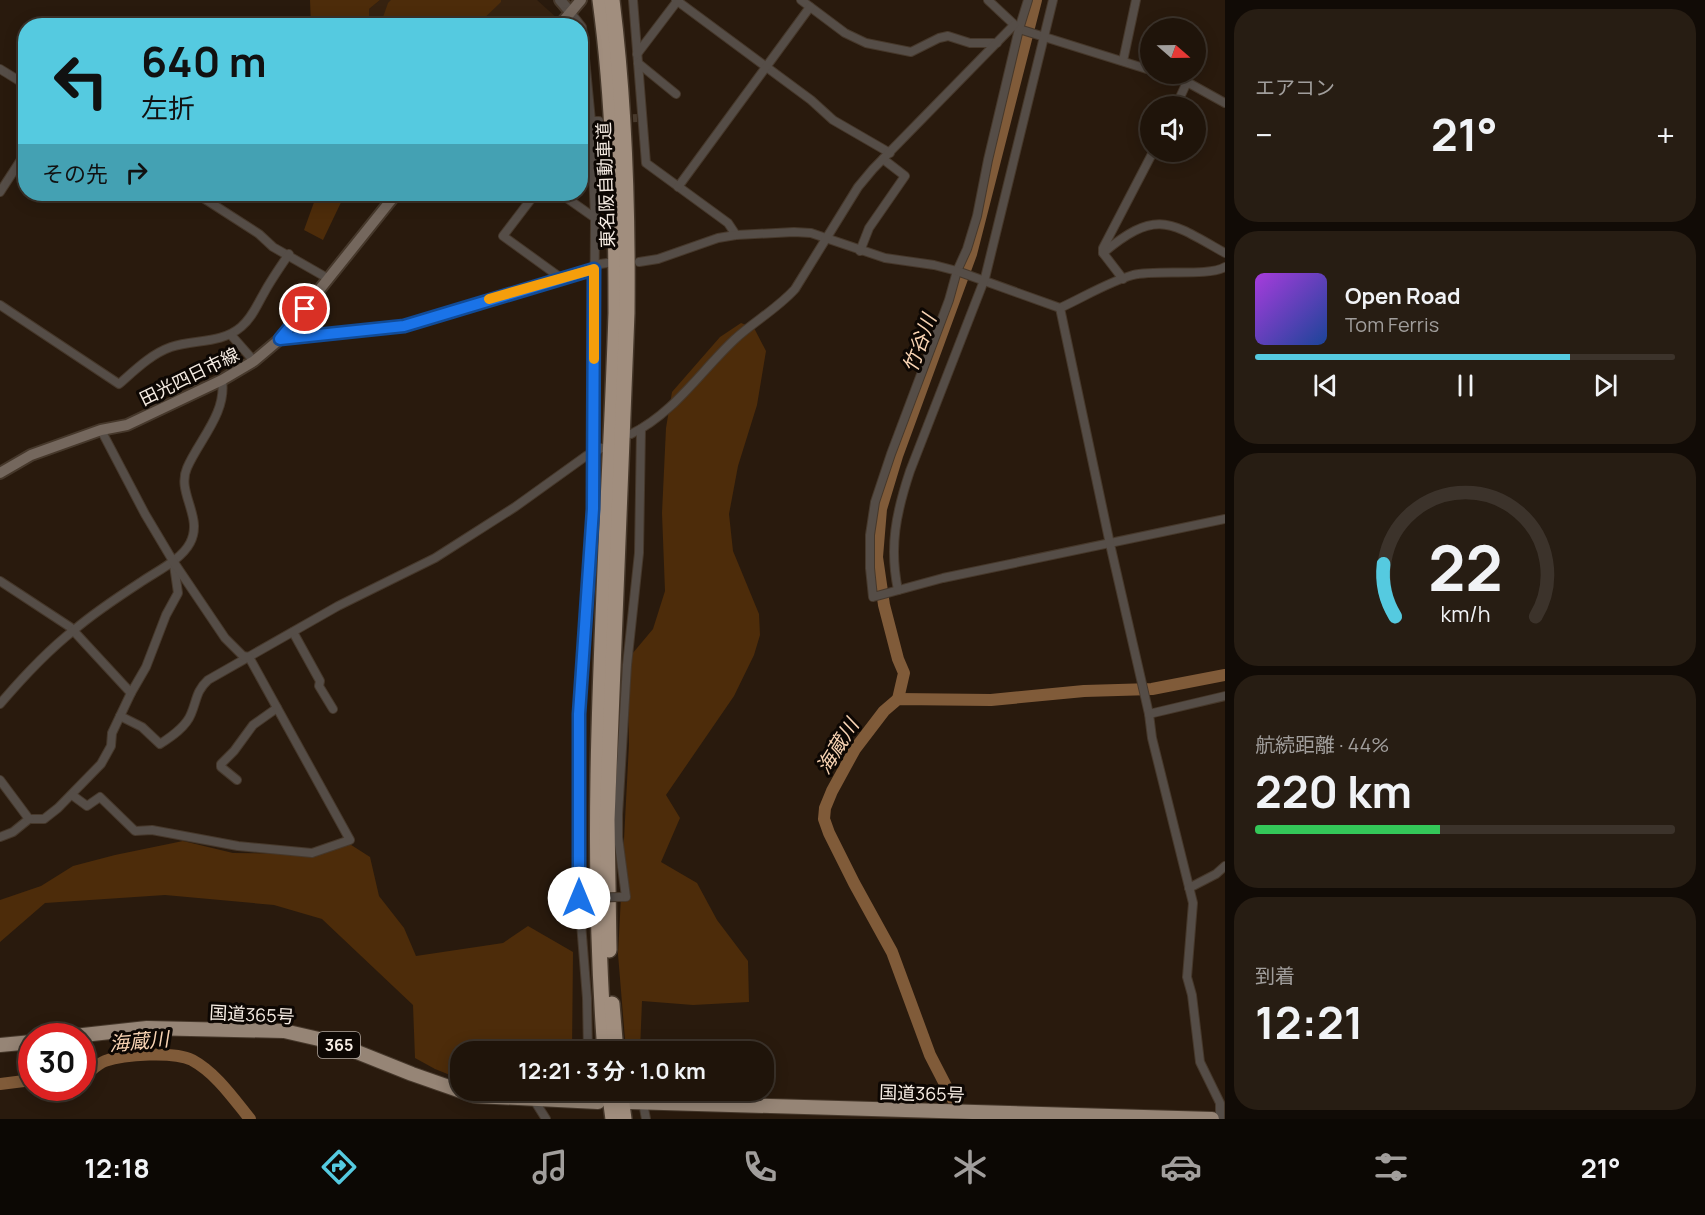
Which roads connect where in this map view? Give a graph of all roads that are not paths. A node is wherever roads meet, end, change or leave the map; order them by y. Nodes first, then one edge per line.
1 (560, 0) edge
2 (581, 0) edge
3 (600, 0) edge
4 (612, 0) edge
5 (633, 0) edge
6 (677, 0) edge
7 (988, 0) edge
8 (1028, 0) edge
9 (1053, 0) edge
10 (1136, 0) edge
11 (807, 2) edge
12 (571, 13) junction
13 (566, 18) edge
14 (575, 18) edge
15 (1019, 28) junction
16 (1041, 34) junction
17 (997, 43) junction
18 (637, 54) junction
19 (1123, 61) junction
20 (638, 63) junction
21 (766, 66) junction
22 (1140, 67) edge
23 (0, 69) edge
24 (18, 80) edge
25 (1191, 84) edge
26 (676, 94) dead end
27 (1225, 103) edge
28 (589, 120) edge
29 (890, 153) junction
30 (883, 159) junction
31 (1148, 162) edge
32 (18, 164) edge
33 (678, 187) junction
34 (0, 192) edge
35 (208, 201) edge
36 (390, 201) edge
37 (530, 201) edge
38 (571, 201) edge
39 (595, 218) junction
40 (736, 235) junction
41 (826, 237) junction
42 (860, 251) junction
43 (1103, 253) junction
44 (1225, 253) edge
45 (288, 254) junction
46 (639, 262) dead end
47 (607, 263) dead end
48 (1225, 267) edge
49 (594, 269) junction
50 (958, 272) junction
51 (561, 278) junction
52 (329, 279) junction
53 (1123, 279) junction
54 (982, 281) junction
55 (0, 305) edge
56 (1060, 308) junction
57 (231, 335) junction
58 (280, 339) junction
59 (254, 361) junction
60 (222, 381) junction
61 (642, 429) junction
62 (101, 430) junction
63 (631, 434) dead end
64 (602, 448) dead end
65 (594, 452) junction
66 (0, 473) edge
67 (1225, 519) edge
68 (1110, 544) junction
69 (173, 561) junction
70 (0, 581) edge
71 (897, 591) junction
72 (73, 630) junction
73 (293, 632) junction
74 (249, 657) junction
75 (131, 693) junction
76 (1225, 696) edge
77 (0, 704) edge
78 (277, 708) junction
79 (333, 709) dead end
80 (1149, 714) junction
81 (120, 716) junction
82 (0, 780) edge
83 (237, 780) dead end
84 (72, 795) junction
85 (29, 819) junction
86 (0, 837) edge
87 (1225, 866) edge
88 (1189, 888) junction
89 (580, 898) junction
90 (96, 1034) edge
91 (588, 1041) edge
92 (604, 1041) edge
93 (615, 1041) edge
94 (18, 1043) edge
95 (0, 1045) edge
96 (450, 1088) edge
97 (535, 1101) edge
98 (611, 1101) edge
99 (630, 1101) edge
100 (633, 1101) edge
101 (674, 1101) edge
102 (861, 1114) edge
103 (546, 1119) edge
104 (613, 1119) edge
105 (624, 1119) edge
106 (646, 1119) edge
107 (1212, 1119) edge
108 (1220, 1119) edge

1 - 12 street
2 - 12 main road
3 - 92 highway, 東名阪自動車道
4 - 93 highway, 東名阪自動車道
5 - 18 street
6 - 18 street
6 - 21 street
7 - 15 street
8 - 15 street
9 - 16 street
10 - 19 street
11 - 17 street
11 - 21 street
12 - 13 main road
12 - 14 street
15 - 16 street
15 - 17 street
15 - 50 street
16 - 19 street
16 - 54 street
17 - 29 street
18 - 20 street
19 - 22 street
20 - 26 street
20 - 33 street
21 - 29 street
21 - 33 street
23 - 24 street
25 - 27 street
28 - 39 street
29 - 30 street
30 - 41 street
30 - 42 street
31 - 43 street
32 - 34 street
33 - 40 street
35 - 45 street
36 - 52 main road, 田光四日市線
37 - 51 street
38 - 39 street
39 - 49 street
40 - 41 street
40 - 46 street
41 - 42 street
41 - 61 street
42 - 50 street
43 - 44 street
43 - 53 street
45 - 52 street
45 - 57 street
47 - 49 street
48 - 53 street
49 - 51 street
49 - 65 street
50 - 54 street
50 - 71 street
51 - 58 street
52 - 58 main road, 田光四日市線
53 - 56 street
54 - 56 street
54 - 71 street
55 - 57 street
56 - 68 street
57 - 59 street
58 - 59 main road, 田光四日市線
59 - 60 main road, 田光四日市線
60 - 62 main road, 田光四日市線
60 - 69 street
61 - 63 street
61 - 89 street, bridge
62 - 66 main road, 田光四日市線
62 - 69 street
64 - 65 street
65 - 73 street
65 - 89 street
67 - 68 street
68 - 71 street
68 - 80 street
69 - 72 street
69 - 74 street
69 - 75 street
70 - 72 street
72 - 75 street
72 - 77 street
73 - 74 street
73 - 79 street
74 - 78 street
74 - 81 street
75 - 81 street
76 - 80 street
78 - 83 street
78 - 84 street
80 - 88 street
81 - 84 street
82 - 85 street
84 - 85 street
85 - 86 street
87 - 88 street
88 - 108 street
89 - 91 street
90 - 96 highway, 国道365号 / 365
94 - 95 highway
97 - 103 street
98 - 104 highway
99 - 105 highway
100 - 106 street
101 - 102 highway, 国道365号
102 - 107 highway, 国道365号

